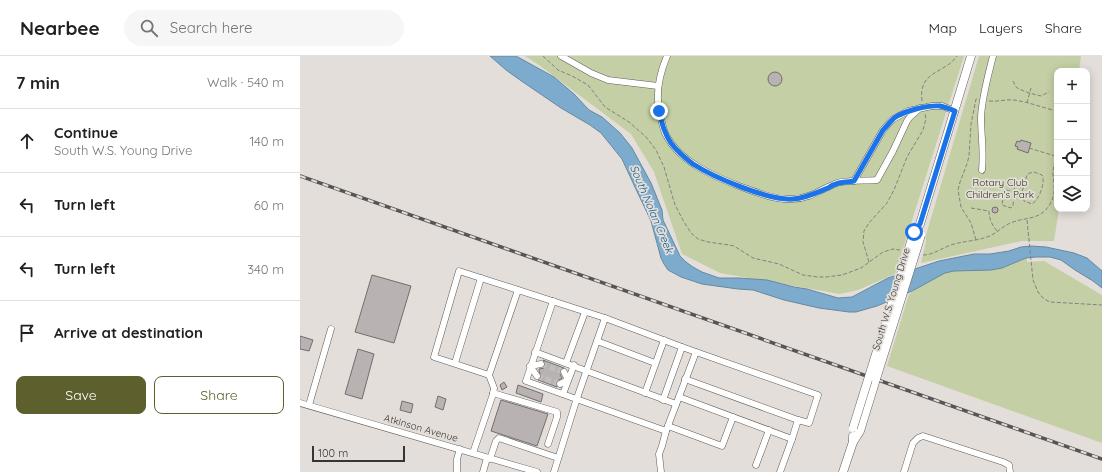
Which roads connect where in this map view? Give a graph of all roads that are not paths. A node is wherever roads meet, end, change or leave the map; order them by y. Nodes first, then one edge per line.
1 (561, 56) edge
2 (667, 56) edge
3 (972, 56) edge
4 (993, 56) edge
5 (658, 86) junction
6 (923, 108) junction
7 (955, 111) junction
8 (982, 170) dead end
9 (854, 181) junction
10 (481, 278) junction
11 (518, 290) junction
12 (553, 301) junction
13 (585, 312) junction
14 (605, 318) junction
15 (331, 329) dead end
16 (597, 340) junction
17 (664, 340) junction
18 (682, 347) junction
19 (536, 352) junction
20 (696, 352) junction
21 (566, 362) junction
22 (455, 363) junction
23 (655, 363) junction
24 (541, 364) tunnel mouth
25 (574, 365) junction
26 (530, 366) junction
27 (587, 371) junction
28 (564, 372) tunnel mouth
29 (489, 375) junction
30 (537, 376) tunnel mouth
31 (686, 379) junction
32 (568, 380) junction
33 (560, 384) dead end
34 (493, 393) junction
35 (645, 393) junction
36 (563, 394) junction
37 (679, 397) junction
38 (577, 398) junction
39 (663, 400) junction
40 (300, 403) edge
41 (676, 404) junction
42 (309, 405) junction
43 (733, 417) junction
44 (798, 420) junction
45 (667, 428) junction
46 (769, 430) junction
47 (792, 439) junction
48 (548, 444) dead end
49 (460, 449) junction
50 (474, 453) junction
51 (489, 458) junction
52 (558, 458) junction
53 (756, 465) dead end
54 (457, 472) edge
55 (483, 472) edge
56 (536, 472) edge
57 (554, 472) edge
58 (661, 472) edge
59 (780, 472) edge
60 (843, 472) edge
61 (904, 472) edge
62 (1010, 472) edge

1 - 5 street
2 - 5 street
3 - 7 main road, South W.S. Young Drive
4 - 8 street
5 - 9 street
6 - 7 street
6 - 9 street
6 - 9 street
7 - 60 main road, South W.S. Young Drive, bridge
10 - 11 street
10 - 22 street
10 - 22 street
11 - 12 street
11 - 29 street
12 - 13 street
12 - 19 street
13 - 14 street
13 - 21 street
14 - 16 street
14 - 17 street
15 - 42 street
16 - 23 street
16 - 27 street
17 - 18 street
17 - 23 street
18 - 20 street
18 - 39 street
19 - 21 street
19 - 26 street
20 - 31 street
20 - 44 street
21 - 25 street
22 - 29 street
23 - 35 street
24 - 26 street
25 - 27 street
25 - 32 street
26 - 30 street
26 - 36 street
27 - 35 street
27 - 38 street
28 - 32 street
29 - 34 street
31 - 37 street
31 - 44 street
32 - 33 street
32 - 36 street
34 - 48 street
34 - 50 street
35 - 39 street
36 - 38 street
37 - 41 street
37 - 43 street
38 - 45 street
38 - 52 street
39 - 41 street
40 - 42 street, Atkinson Avenue
41 - 45 street
42 - 49 street, Atkinson Avenue
43 - 45 street
43 - 46 street
44 - 47 street
45 - 58 street
46 - 47 street
46 - 53 street
47 - 59 street
49 - 50 street, Atkinson Avenue
49 - 54 street
50 - 51 street, Atkinson Avenue
51 - 52 street
51 - 55 street
51 - 56 street, Atkinson Avenue
52 - 57 street
61 - 62 street

